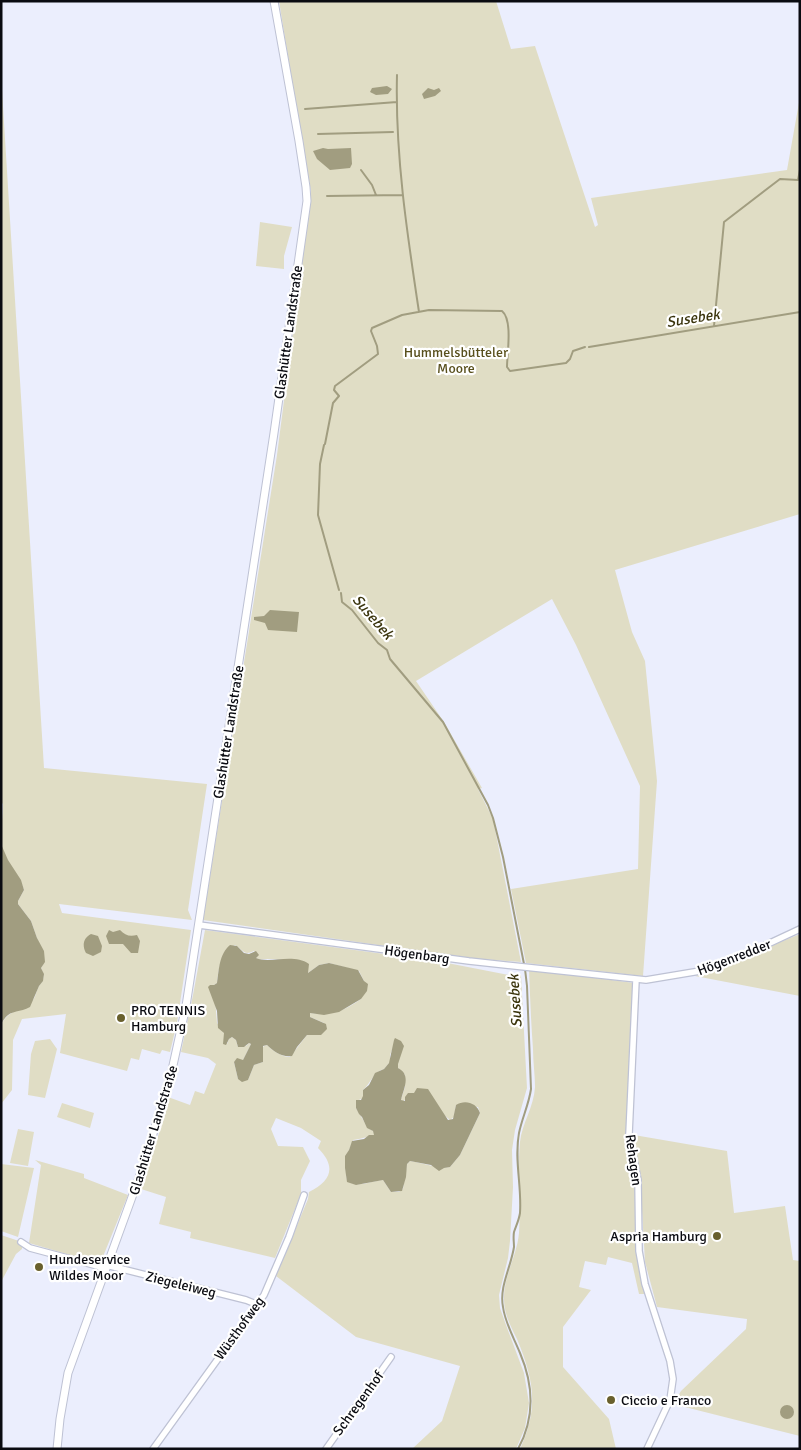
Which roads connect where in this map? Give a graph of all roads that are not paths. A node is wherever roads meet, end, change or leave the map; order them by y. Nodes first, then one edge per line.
1 (274, 1) edge
2 (199, 925) junction
3 (800, 929) edge
4 (636, 980) junction
5 (304, 1195) dead end
6 (21, 1242) dead end
7 (106, 1267) junction
8 (256, 1304) junction
9 (391, 1357) dead end
10 (58, 1449) edge
11 (153, 1449) edge
12 (326, 1449) edge
13 (647, 1449) edge

1 - 2 street, Glashütter Landstraße
2 - 4 street, Högenbarg
2 - 7 street, Glashütter Landstraße
3 - 4 street, Högenredder
4 - 13 street, Rehagen
5 - 8 street, Wüsthofweg
6 - 7 street, Ziegeleiweg
7 - 8 street, Ziegeleiweg
7 - 10 street, Glashütter Landstraße
8 - 11 street, Wüsthofweg
9 - 12 street, Schregenhof

